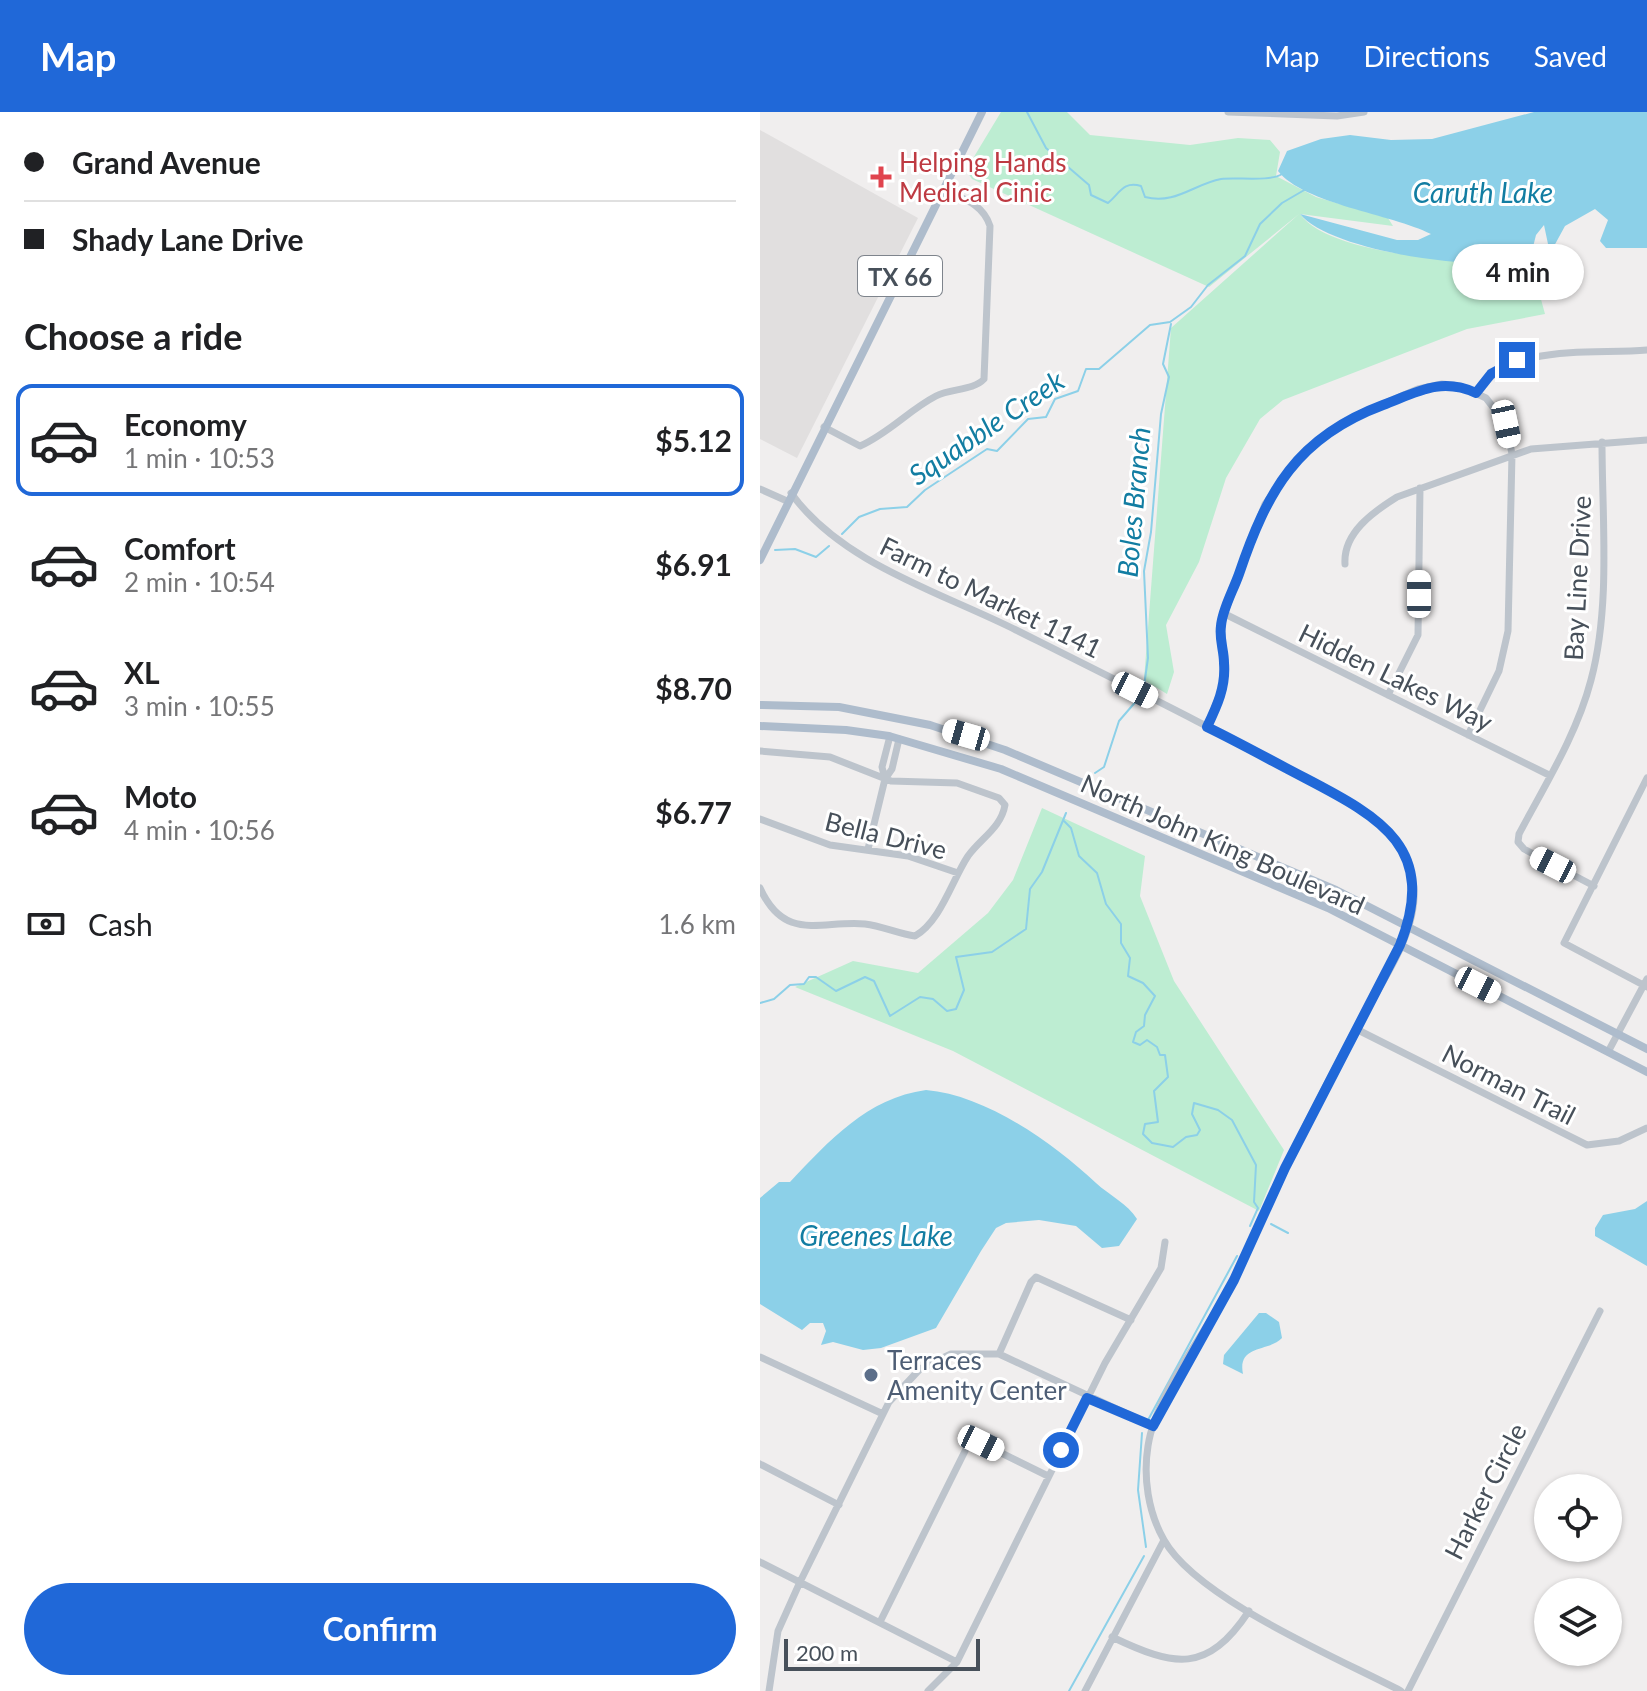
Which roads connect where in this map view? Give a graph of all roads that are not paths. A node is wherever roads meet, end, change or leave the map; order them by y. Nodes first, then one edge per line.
1 (982, 112) edge
2 (1228, 112) edge
3 (1364, 112) edge
4 (1267, 113) edge
5 (944, 190) junction
6 (1647, 350) edge
7 (1476, 393) junction
8 (824, 427) junction
9 (1647, 440) edge
10 (1602, 442) junction
11 (1512, 454) junction
12 (1420, 488) junction
13 (760, 489) edge
14 (789, 497) junction
15 (760, 560) edge
16 (1345, 564) dead end
17 (1225, 614) junction
18 (1388, 695) junction
19 (760, 705) edge
20 (898, 719) junction
21 (760, 726) edge
22 (1207, 727) junction
23 (1468, 735) junction
24 (894, 737) junction
25 (760, 751) edge
26 (1549, 775) junction
27 (1647, 778) edge
28 (885, 779) junction
29 (1137, 806) junction
30 (761, 822) edge
31 (1129, 823) junction
32 (868, 849) junction
33 (958, 873) junction
34 (1594, 886) junction
35 (760, 888) edge
36 (1408, 925) junction
37 (1400, 945) junction
38 (1646, 984) edge
39 (1356, 1029) junction
40 (1618, 1034) junction
41 (1647, 1049) edge
42 (1608, 1052) junction
43 (1647, 1072) edge
44 (1647, 1128) edge
45 (1165, 1242) dead end
46 (1600, 1311) dead end
47 (1131, 1320) junction
48 (999, 1354) junction
49 (760, 1357) edge
50 (1087, 1398) junction
51 (883, 1414) junction
52 (1153, 1426) junction
53 (760, 1464) edge
54 (1048, 1476) junction
55 (839, 1505) junction
56 (1164, 1540) junction
57 (760, 1562) edge
58 (800, 1582) junction
59 (1249, 1611) junction
60 (880, 1622) junction
61 (1112, 1637) junction
62 (957, 1662) junction
63 (769, 1691) edge
64 (928, 1691) edge
65 (1085, 1691) edge
66 (1401, 1691) edge
67 (1408, 1691) edge

1 - 5 main road, TX 66
2 - 4 street
3 - 4 street
5 - 8 main road, TX 66
5 - 8 street
6 - 7 street
7 - 11 street
7 - 17 street
8 - 14 main road, TX 66
9 - 10 street
10 - 11 street
10 - 26 street, Bay Line Drive
11 - 12 street
11 - 23 street
12 - 16 street
12 - 18 street
13 - 14 street
14 - 15 main road, TX 66
14 - 22 street, Farm to Market 1141
17 - 18 street, Hidden Lakes Way
17 - 22 street
18 - 23 street, Hidden Lakes Way
19 - 20 main road, North John King Boulevard
20 - 24 main road
20 - 29 main road, North John King Boulevard
21 - 24 main road, North John King Boulevard
22 - 36 street, Farm to Market 1141
23 - 26 street, Hidden Lakes Way
24 - 28 street
24 - 31 main road, North John King Boulevard
25 - 28 street
26 - 34 street, Bay Line Drive
27 - 34 street
28 - 32 street
28 - 33 street
29 - 31 main road
29 - 36 main road, North John King Boulevard
30 - 32 street, Bella Drive
31 - 37 main road, North John King Boulevard
32 - 33 street, Bella Drive
33 - 35 street
34 - 38 street
36 - 37 street, Farm to Market 1141
36 - 40 main road, North John King Boulevard
37 - 39 street, Farm to Market 1141
37 - 42 main road, North John King Boulevard
38 - 40 street
39 - 44 street, Norman Trail
39 - 52 street, Farm to Market 1141
40 - 41 main road, North John King Boulevard
40 - 42 street
42 - 43 main road, North John King Boulevard
45 - 47 street
46 - 67 street, Harker Circle
47 - 48 street
47 - 50 street
48 - 50 street
48 - 51 street
49 - 51 street
50 - 52 street
50 - 54 street
51 - 55 street
52 - 56 street, Farm to Market 1141
53 - 55 street
54 - 60 street
54 - 62 street
55 - 58 street
56 - 59 street, Farm to Market 1141
56 - 61 street
57 - 58 street
58 - 60 street
58 - 63 street
59 - 61 street
59 - 66 street, Farm to Market 1141
60 - 62 street
61 - 65 street
62 - 64 street

